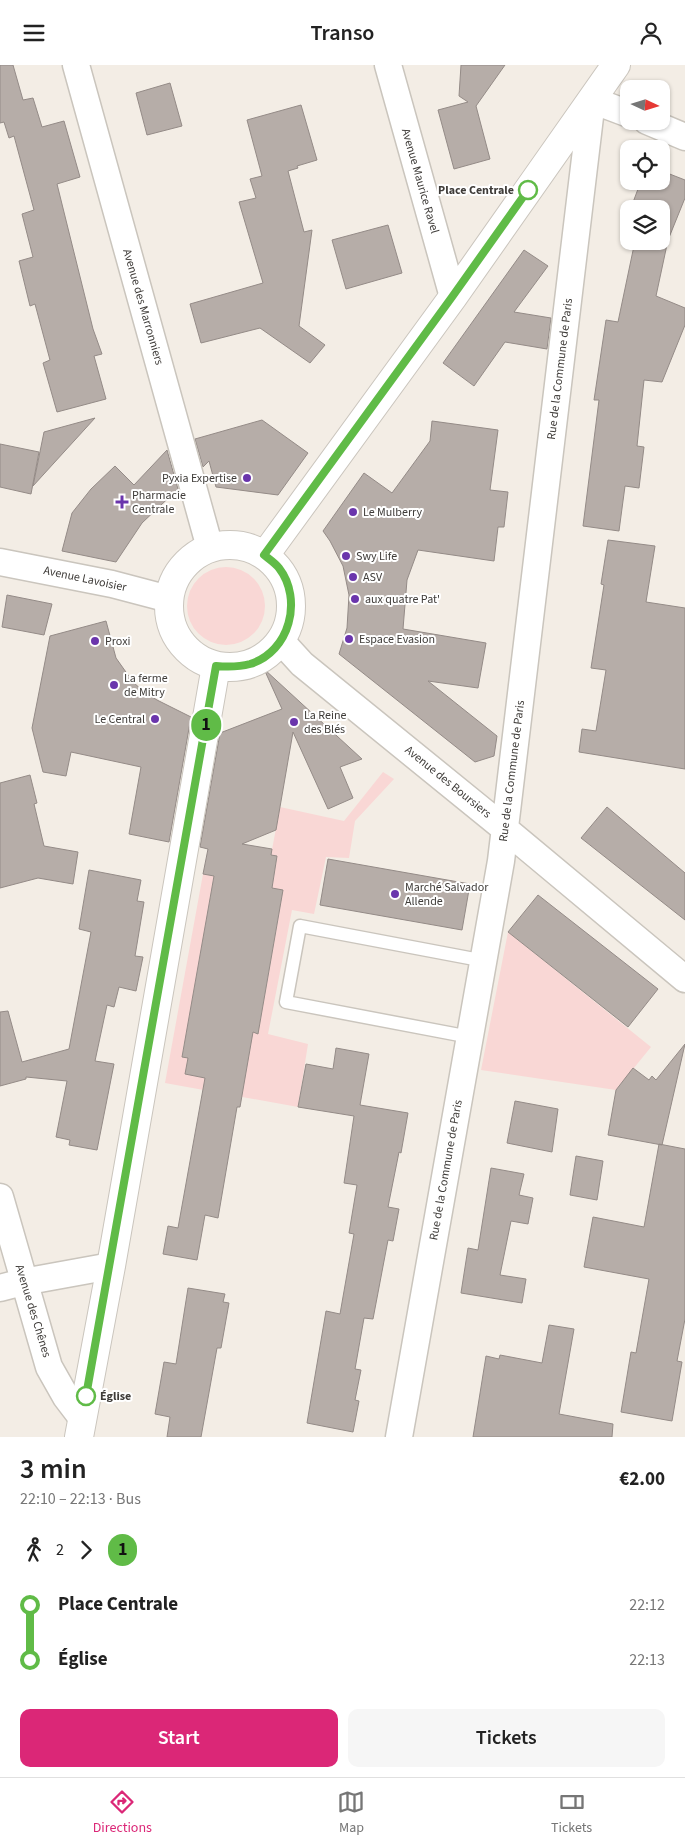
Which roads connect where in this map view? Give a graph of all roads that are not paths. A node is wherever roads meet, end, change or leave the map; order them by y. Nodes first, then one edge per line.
1 (76, 65) edge
2 (388, 65) edge
3 (616, 65) edge
4 (592, 100) junction
5 (620, 111) edge
6 (668, 130) edge
7 (685, 137) edge
8 (452, 297) junction
9 (210, 548) junction
10 (264, 555) junction
11 (0, 562) edge
12 (169, 599) junction
13 (281, 641) junction
14 (216, 666) junction
15 (505, 829) junction
16 (485, 961) junction
17 (685, 979) edge
18 (470, 1037) junction
19 (0, 1197) edge
20 (111, 1266) junction
21 (12, 1285) edge
22 (81, 1427) edge
23 (399, 1437) edge

1 - 9 street, Avenue des Marronniers
2 - 8 street, Avenue Maurice Ravel
3 - 4 street
4 - 5 street
4 - 8 street
4 - 15 street, Rue de la Commune de Paris
6 - 7 street
8 - 10 street
9 - 10 street
9 - 12 street
10 - 13 street
11 - 12 street, Avenue Lavoisier
12 - 14 street
13 - 14 street
13 - 15 street, Avenue des Boursiers
14 - 20 street
15 - 16 street, Rue de la Commune de Paris
15 - 17 street, Avenue des Boursiers
16 - 18 street, Rue de la Commune de Paris
16 - 18 lane
18 - 23 street, Rue de la Commune de Paris
19 - 21 street, Avenue des Chênes
20 - 21 street
20 - 22 street
21 - 22 street, Avenue des Chênes

